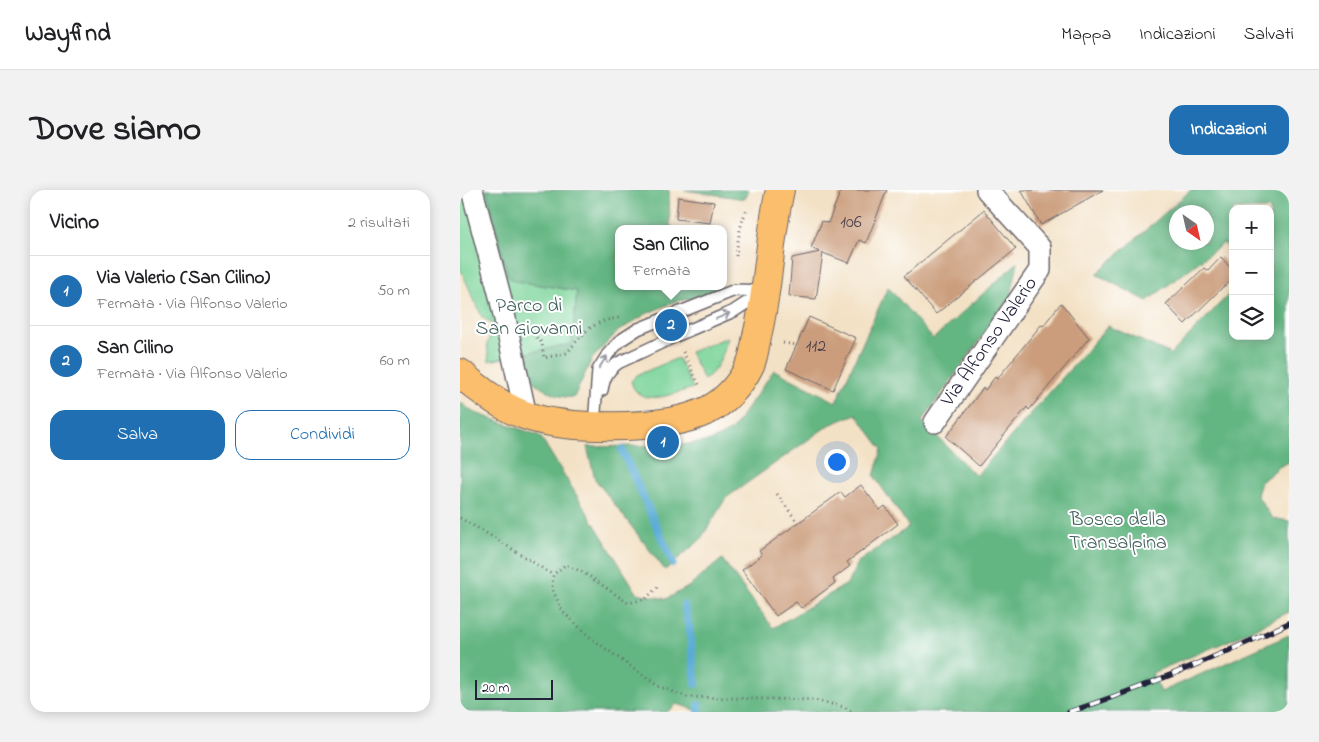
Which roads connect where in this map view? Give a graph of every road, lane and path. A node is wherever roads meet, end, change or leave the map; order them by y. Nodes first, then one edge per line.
1 (472, 190) edge
2 (780, 190) edge
3 (987, 190) edge
4 (749, 206) dead end
5 (736, 256) dead end
6 (766, 291) junction
7 (623, 318) dead end
8 (543, 350) dead end
9 (682, 350) dead end
10 (460, 373) edge
11 (700, 388) dead end
12 (526, 416) junction
13 (935, 422) dead end
14 (594, 426) junction
15 (777, 494) dead end
16 (460, 518) edge
17 (798, 523) dead end
18 (553, 575) junction
19 (657, 586) dead end
20 (853, 712) edge

1 - 12 street
2 - 6 main road
3 - 13 street, Via Alfonso Valerio
4 - 5 path
14 -> 6 lane
14 -> 6 lane
6 - 14 main road
7 - 8 path
9 - 11 path
10 - 12 main road
12 - 14 main road
15 - 17 path
16 - 18 path
18 - 19 path
18 - 20 path

